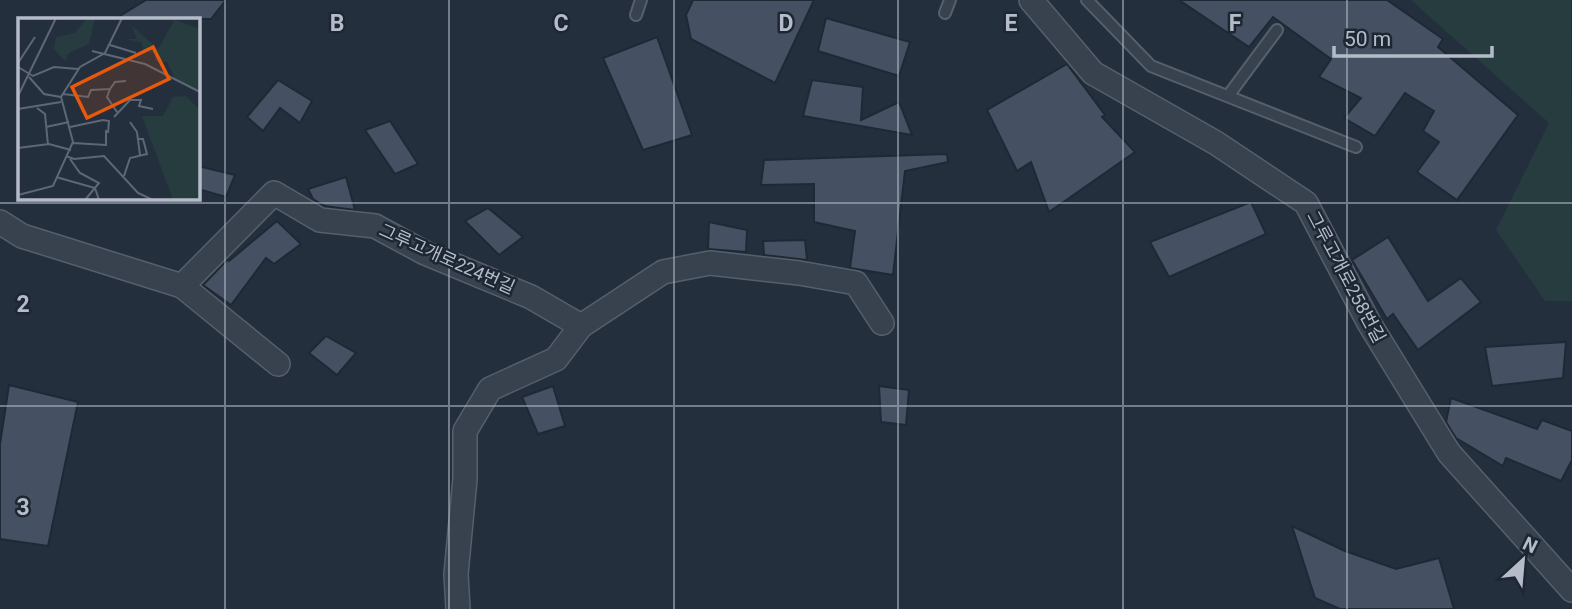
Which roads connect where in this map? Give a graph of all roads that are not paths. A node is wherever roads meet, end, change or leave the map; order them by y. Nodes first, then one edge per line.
1 (641, 0) edge
2 (950, 0) edge
3 (1031, 0) edge
4 (1087, 0) edge
5 (945, 13) dead end
6 (636, 15) dead end
7 (1277, 30) dead end
8 (1228, 96) junction
9 (1356, 147) dead end
10 (0, 222) edge
11 (182, 286) junction
12 (882, 323) dead end
13 (581, 326) junction
14 (278, 364) dead end
15 (1572, 590) edge
16 (458, 609) edge

1 - 6 lane
2 - 5 lane
3 - 15 street, 그루고개로258번길
4 - 8 lane
7 - 8 lane
8 - 9 lane
10 - 11 street
11 - 13 street, 그루고개로224번길
11 - 14 street
12 - 13 street
13 - 16 street

